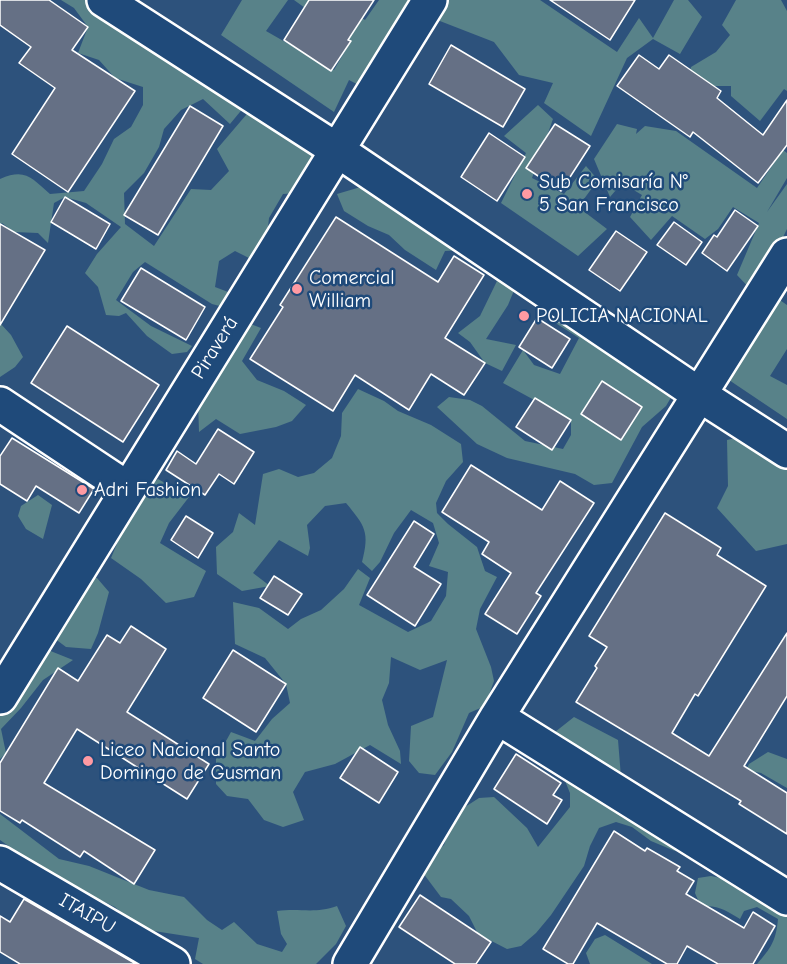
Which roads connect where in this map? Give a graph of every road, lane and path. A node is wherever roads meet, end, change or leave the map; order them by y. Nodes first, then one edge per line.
1 (104, 0) edge
2 (430, 0) edge
3 (337, 150) junction
4 (787, 255) edge
5 (700, 395) junction
6 (0, 404) edge
7 (787, 451) edge
8 (128, 489) junction
9 (0, 697) edge
10 (497, 717) junction
11 (0, 863) edge
12 (787, 898) edge
13 (173, 964) edge
14 (350, 964) edge

1 - 3 street
2 - 3 street, Piraverá
3 - 5 street
3 - 8 street, Piraverá
4 - 5 street
5 - 7 street
5 - 10 street
6 - 8 street
8 - 9 street, Piraverá
10 - 12 street
10 - 14 street
11 - 13 street, ITAIPU

